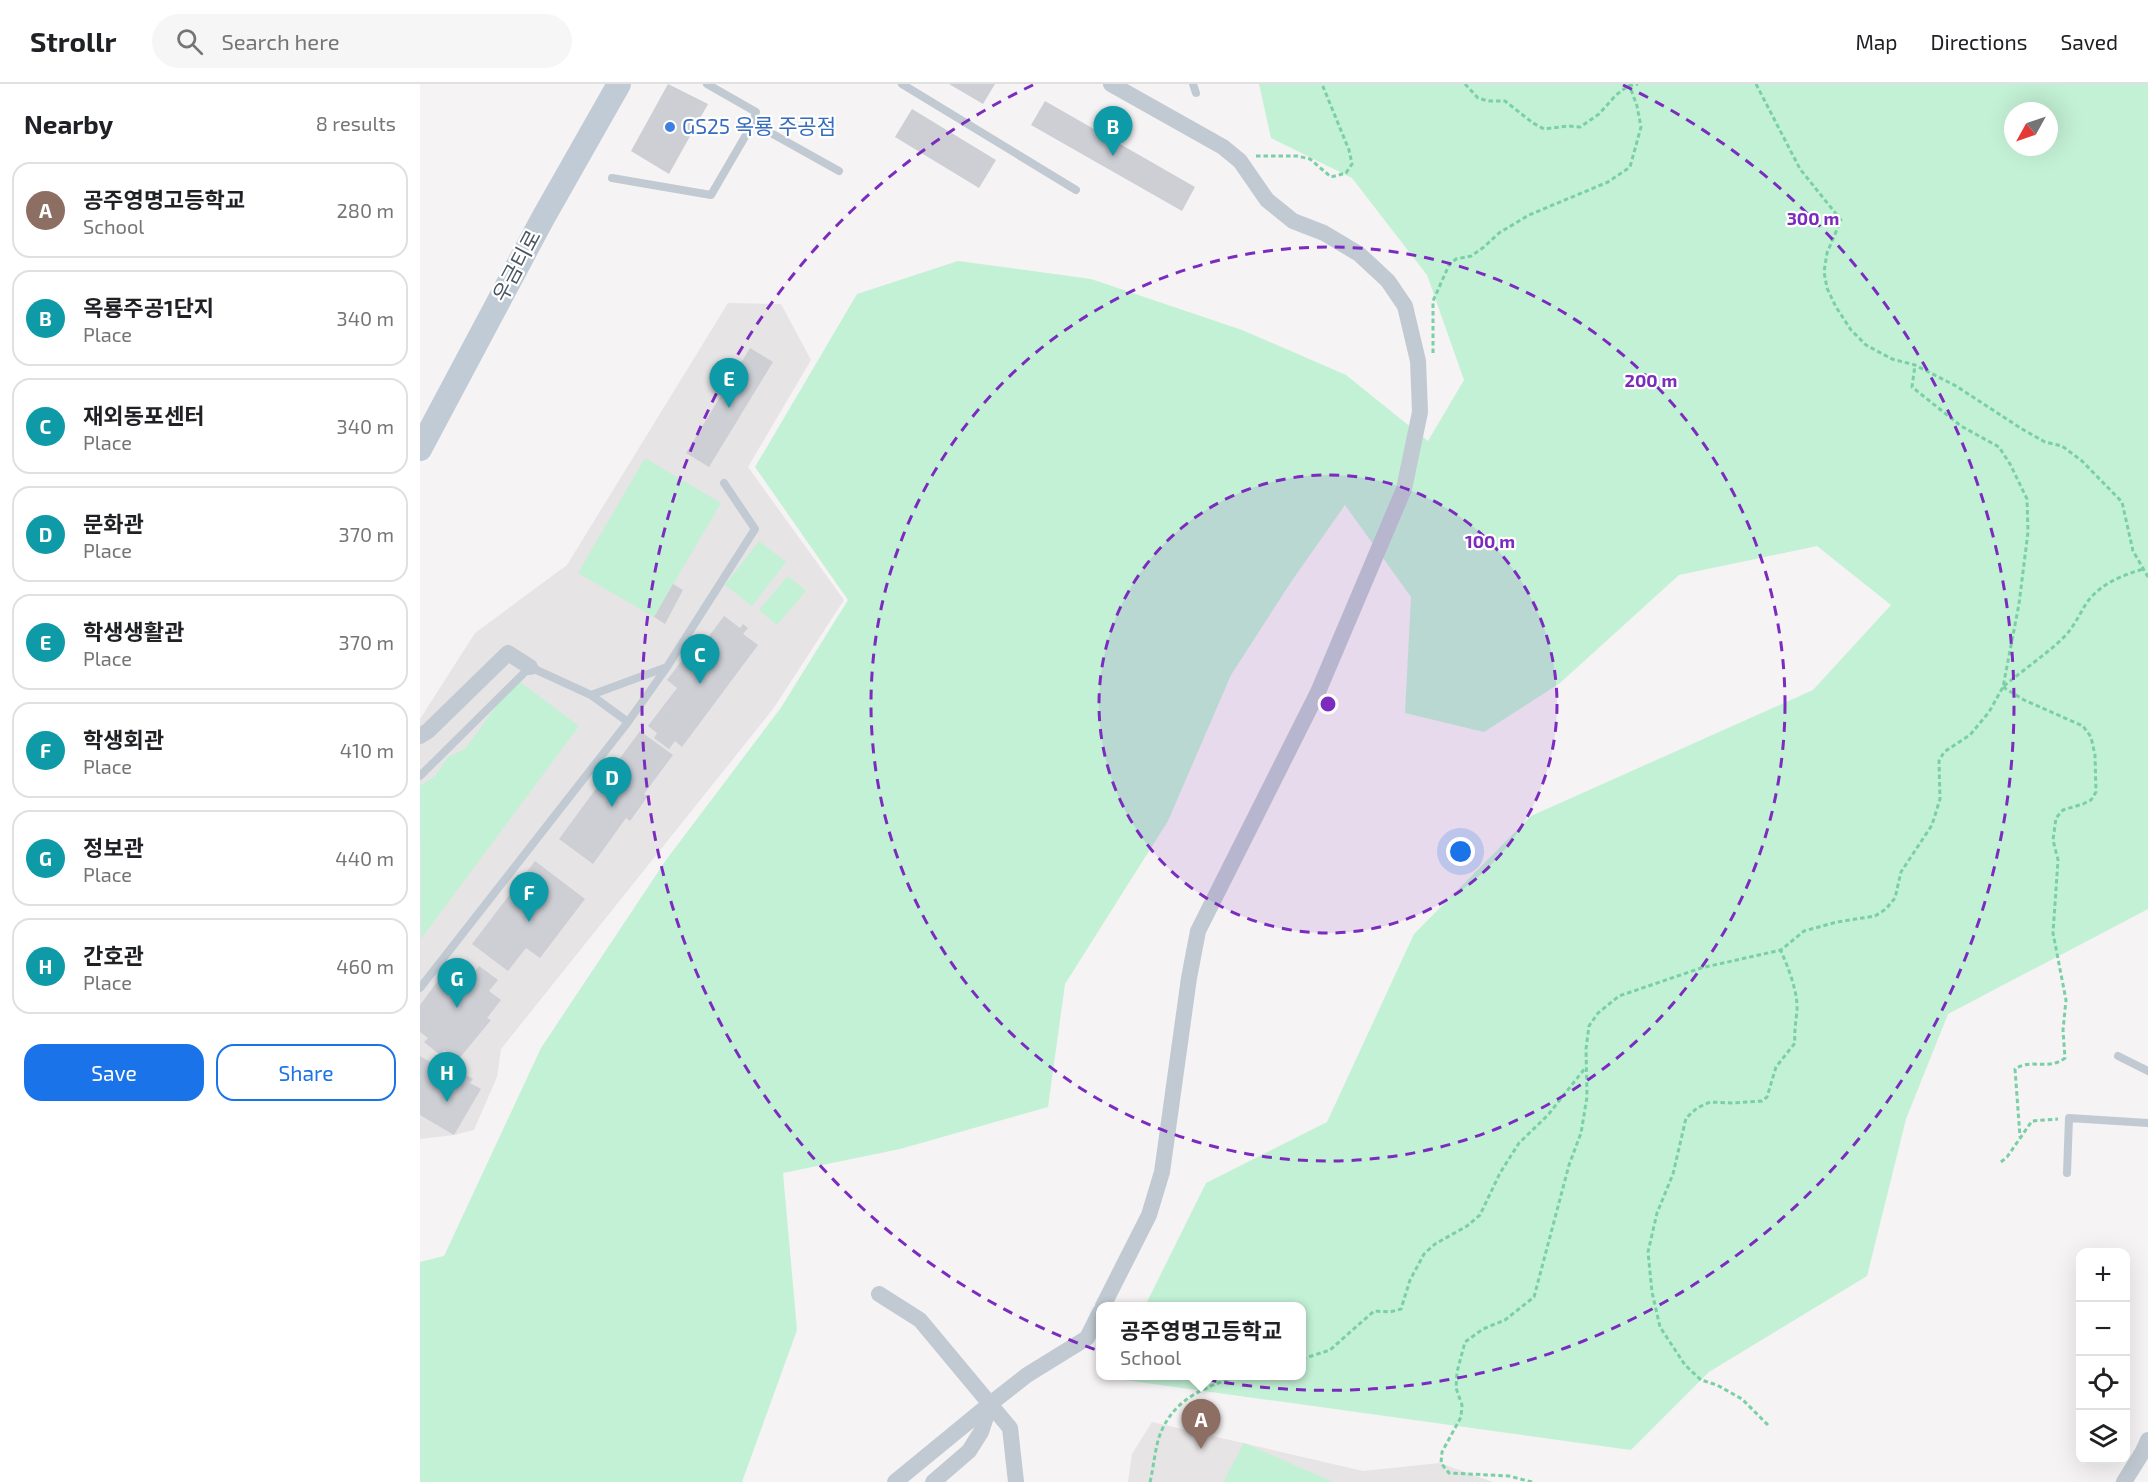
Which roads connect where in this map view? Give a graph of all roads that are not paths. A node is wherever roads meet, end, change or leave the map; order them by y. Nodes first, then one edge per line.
1 (619, 84) edge
2 (707, 84) edge
3 (1111, 84) edge
4 (905, 85) edge
5 (753, 123) junction
6 (839, 171) dead end
7 (612, 178) dead end
8 (1076, 190) dead end
9 (420, 449) edge
10 (724, 483) dead end
11 (530, 667) junction
12 (667, 667) junction
13 (591, 695) junction
14 (628, 722) junction
15 (420, 736) edge
16 (420, 776) edge
17 (420, 988) edge
18 (2118, 1056) dead end
19 (2148, 1071) edge
20 (2148, 1123) edge
21 (2067, 1173) dead end
22 (879, 1294) dead end
23 (1105, 1302) edge
24 (1096, 1321) edge
25 (990, 1404) junction
26 (2148, 1440) edge
27 (902, 1480) edge
28 (933, 1482) edge
29 (1016, 1482) edge
30 (2124, 1482) edge

1 - 9 main road, 우금티로
2 - 5 lane
3 - 23 street
4 - 8 lane
5 - 6 lane
5 - 7 lane
10 - 12 lane
11 - 13 lane
11 - 15 street
11 - 16 lane
12 - 13 lane
12 - 14 lane
13 - 14 lane
14 - 17 lane
18 - 19 lane
20 - 21 lane
22 - 25 street
24 - 25 street
25 - 27 street
25 - 28 street
25 - 29 street
26 - 30 street

